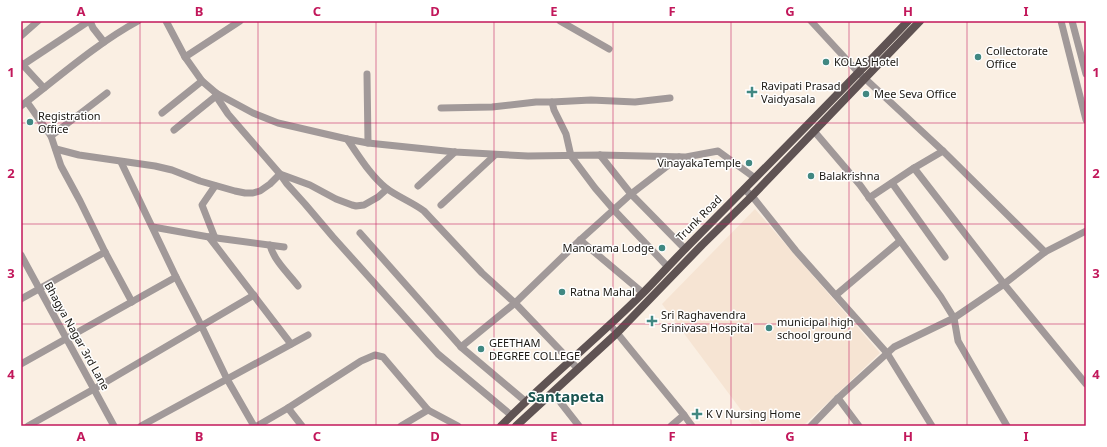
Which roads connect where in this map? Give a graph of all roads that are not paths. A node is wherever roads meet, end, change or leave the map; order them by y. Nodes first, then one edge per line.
1 (38, 21) edge
2 (90, 21) edge
3 (138, 21) edge
4 (166, 21) edge
5 (240, 21) edge
6 (560, 21) edge
7 (811, 21) edge
8 (908, 21) edge
9 (920, 21) edge
10 (1061, 21) edge
11 (1072, 21) edge
12 (21, 36) edge
13 (104, 42) junction
14 (1082, 47) edge
15 (609, 49) dead end
16 (185, 57) junction
17 (22, 64) edge
18 (858, 72) junction
19 (367, 74) dead end
20 (1086, 74) edge
21 (866, 78) junction
22 (202, 81) junction
23 (44, 88) junction
24 (106, 93) dead end
25 (216, 94) junction
26 (670, 98) dead end
27 (552, 102) junction
28 (24, 104) edge
29 (440, 108) dead end
30 (162, 113) dead end
31 (1086, 120) edge
32 (174, 130) dead end
33 (814, 132) junction
34 (51, 136) junction
35 (347, 140) junction
36 (368, 143) junction
37 (56, 149) junction
38 (943, 151) junction
39 (455, 152) junction
40 (495, 154) junction
41 (600, 155) junction
42 (571, 156) junction
43 (679, 157) junction
44 (121, 162) junction
45 (914, 168) junction
46 (280, 174) junction
47 (755, 178) junction
48 (892, 183) junction
49 (215, 186) junction
50 (418, 186) dead end
51 (387, 189) junction
52 (744, 190) junction
53 (632, 194) junction
54 (752, 196) junction
55 (870, 198) junction
56 (441, 205) dead end
57 (614, 210) junction
58 (153, 226) junction
59 (1086, 230) edge
60 (360, 233) dead end
61 (212, 237) junction
62 (580, 240) junction
63 (900, 241) junction
64 (270, 245) junction
65 (284, 247) dead end
66 (685, 249) junction
67 (105, 252) junction
68 (1045, 252) junction
69 (21, 255) edge
70 (945, 257) dead end
71 (667, 266) junction
72 (176, 277) junction
73 (1004, 284) junction
74 (298, 286) dead end
75 (39, 290) junction
76 (643, 293) junction
77 (254, 295) junction
78 (836, 295) junction
79 (21, 299) edge
80 (132, 302) junction
81 (515, 303) junction
82 (954, 318) junction
83 (201, 325) junction
84 (610, 325) junction
85 (617, 333) junction
86 (308, 335) dead end
87 (67, 339) junction
88 (291, 344) junction
89 (460, 347) junction
90 (887, 353) junction
91 (569, 361) junction
92 (21, 364) edge
93 (578, 369) junction
94 (228, 379) junction
95 (1086, 384) edge
96 (94, 389) junction
97 (554, 392) junction
98 (838, 398) junction
99 (525, 402) junction
100 (288, 408) junction
101 (428, 410) junction
102 (684, 415) junction
103 (512, 416) junction
104 (28, 426) edge
105 (114, 426) edge
106 (141, 426) edge
107 (256, 426) edge
108 (302, 426) edge
109 (401, 426) edge
110 (458, 426) edge
111 (501, 426) edge
112 (516, 426) edge
113 (580, 426) edge
114 (671, 426) edge
115 (692, 426) edge
116 (810, 426) edge
117 (859, 426) edge
118 (932, 426) edge
119 (1007, 426) edge

1 - 12 street
2 - 13 street
2 - 17 street
3 - 13 street
4 - 16 street
5 - 16 street
6 - 15 street
7 - 18 street
8 - 18 main road, Trunk Road
9 - 21 main road
10 - 31 street
11 - 14 street
13 - 23 street
14 - 20 street
16 - 22 street
17 - 23 street
18 - 21 street
18 - 47 main road, Trunk Road
19 - 36 street
21 - 33 main road
21 - 38 street
22 - 25 street
22 - 30 street
23 - 28 street
24 - 34 street
25 - 32 street
25 - 35 street
25 - 46 street
26 - 27 street
27 - 29 street
27 - 42 street
28 - 34 street
33 - 54 main road
33 - 55 street
34 - 37 street
35 - 36 street
35 - 51 street
36 - 39 street
37 - 44 street
37 - 67 street
38 - 45 street
38 - 68 street
39 - 40 street
39 - 50 street
40 - 42 street
40 - 56 street
41 - 42 street
41 - 43 street
41 - 53 street
42 - 57 street
43 - 47 street
43 - 53 street
44 - 49 street
44 - 58 street
45 - 48 street
45 - 73 street
46 - 49 street
46 - 51 street
46 - 103 street
47 - 52 main road, Trunk Road
48 - 55 street
48 - 70 street
49 - 61 street
51 - 81 street
52 - 54 street
52 - 66 main road, Trunk Road
53 - 57 street
53 - 66 street
54 - 78 street
54 - 85 main road
55 - 63 street
57 - 62 street
57 - 71 street
58 - 61 street
58 - 72 street
59 - 68 street
60 - 89 street
61 - 64 street
61 - 77 street
62 - 76 street
62 - 81 street
63 - 78 street
63 - 82 street
64 - 65 street
64 - 74 street
66 - 71 main road, Trunk Road
67 - 75 street
67 - 80 street
68 - 73 street
69 - 75 street, Bhagya Nagar 3rd Lane
71 - 76 main road, Trunk Road
72 - 80 street
72 - 83 street
73 - 82 street
73 - 95 street
75 - 79 street
75 - 87 street, Bhagya Nagar 3rd Lane
76 - 84 main road, Trunk Road
77 - 83 street
77 - 88 street
78 - 90 street
80 - 87 street
81 - 89 street
81 - 91 street
82 - 90 street
82 - 119 street
83 - 94 street
83 - 96 street
84 - 85 street
84 - 91 main road, Trunk Road
85 - 93 main road
85 - 102 street
86 - 88 street
87 - 92 street
87 - 96 street, Bhagya Nagar 3rd Lane
88 - 94 street
89 - 99 street
90 - 98 street
90 - 118 street
91 - 93 street
91 - 99 main road, Trunk Road
93 - 97 main road
94 - 106 street
94 - 107 street
96 - 104 street
96 - 105 street, Bhagya Nagar 3rd Lane
97 - 112 main road
97 - 113 street
98 - 116 street
98 - 117 street
99 - 103 main road, Trunk Road
100 - 101 street
100 - 107 street
100 - 108 street
101 - 109 street
101 - 110 street
102 - 114 street
102 - 115 street
103 - 111 main road, Trunk Road

